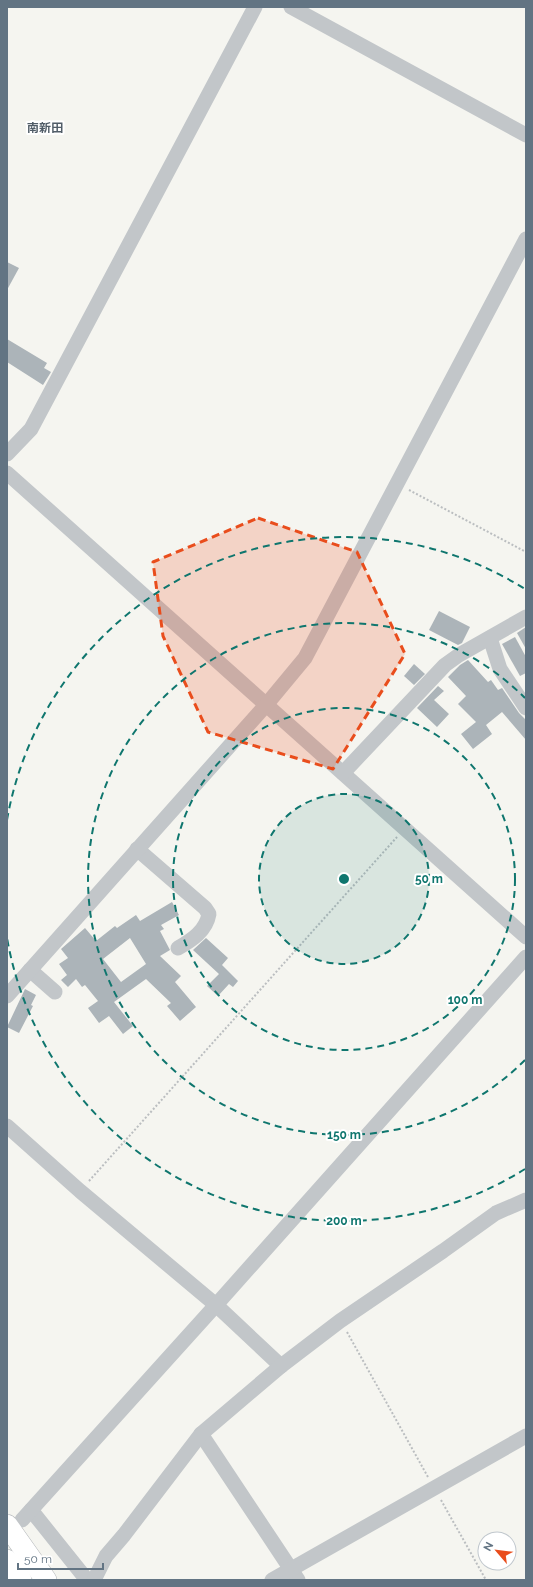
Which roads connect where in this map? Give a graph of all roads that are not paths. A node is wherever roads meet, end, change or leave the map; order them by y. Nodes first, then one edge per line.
1 (255, 7) edge
2 (291, 7) edge
3 (526, 135) edge
4 (526, 239) edge
5 (7, 454) edge
6 (7, 473) edge
7 (526, 617) edge
8 (490, 638) junction
9 (266, 705) junction
10 (526, 708) edge
11 (343, 774) junction
12 (137, 849) junction
13 (526, 937) edge
14 (178, 948) dead end
15 (526, 956) edge
16 (30, 970) junction
17 (55, 992) dead end
18 (7, 996) edge
19 (7, 1126) edge
20 (526, 1200) edge
21 (216, 1305) junction
22 (281, 1366) junction
23 (201, 1434) junction
24 (526, 1436) edge
25 (20, 1518) edge
26 (7, 1560) edge
27 (294, 1575) edge
28 (21, 1580) edge
29 (46, 1580) edge
30 (87, 1580) edge
31 (94, 1580) edge
32 (272, 1580) edge

1 - 5 street
2 - 3 street
4 - 9 street
6 - 9 street
7 - 8 street
8 - 10 street
8 - 11 street
9 - 11 street
9 - 12 street
11 - 13 street
12 - 14 street
12 - 16 street
15 - 21 street
16 - 17 street
16 - 18 street
19 - 21 street
20 - 22 street
21 - 22 street
21 - 25 street
22 - 23 street
23 - 27 street
23 - 31 street
24 - 27 street
25 - 29 highway
25 - 30 street
26 - 28 highway
27 - 32 street

